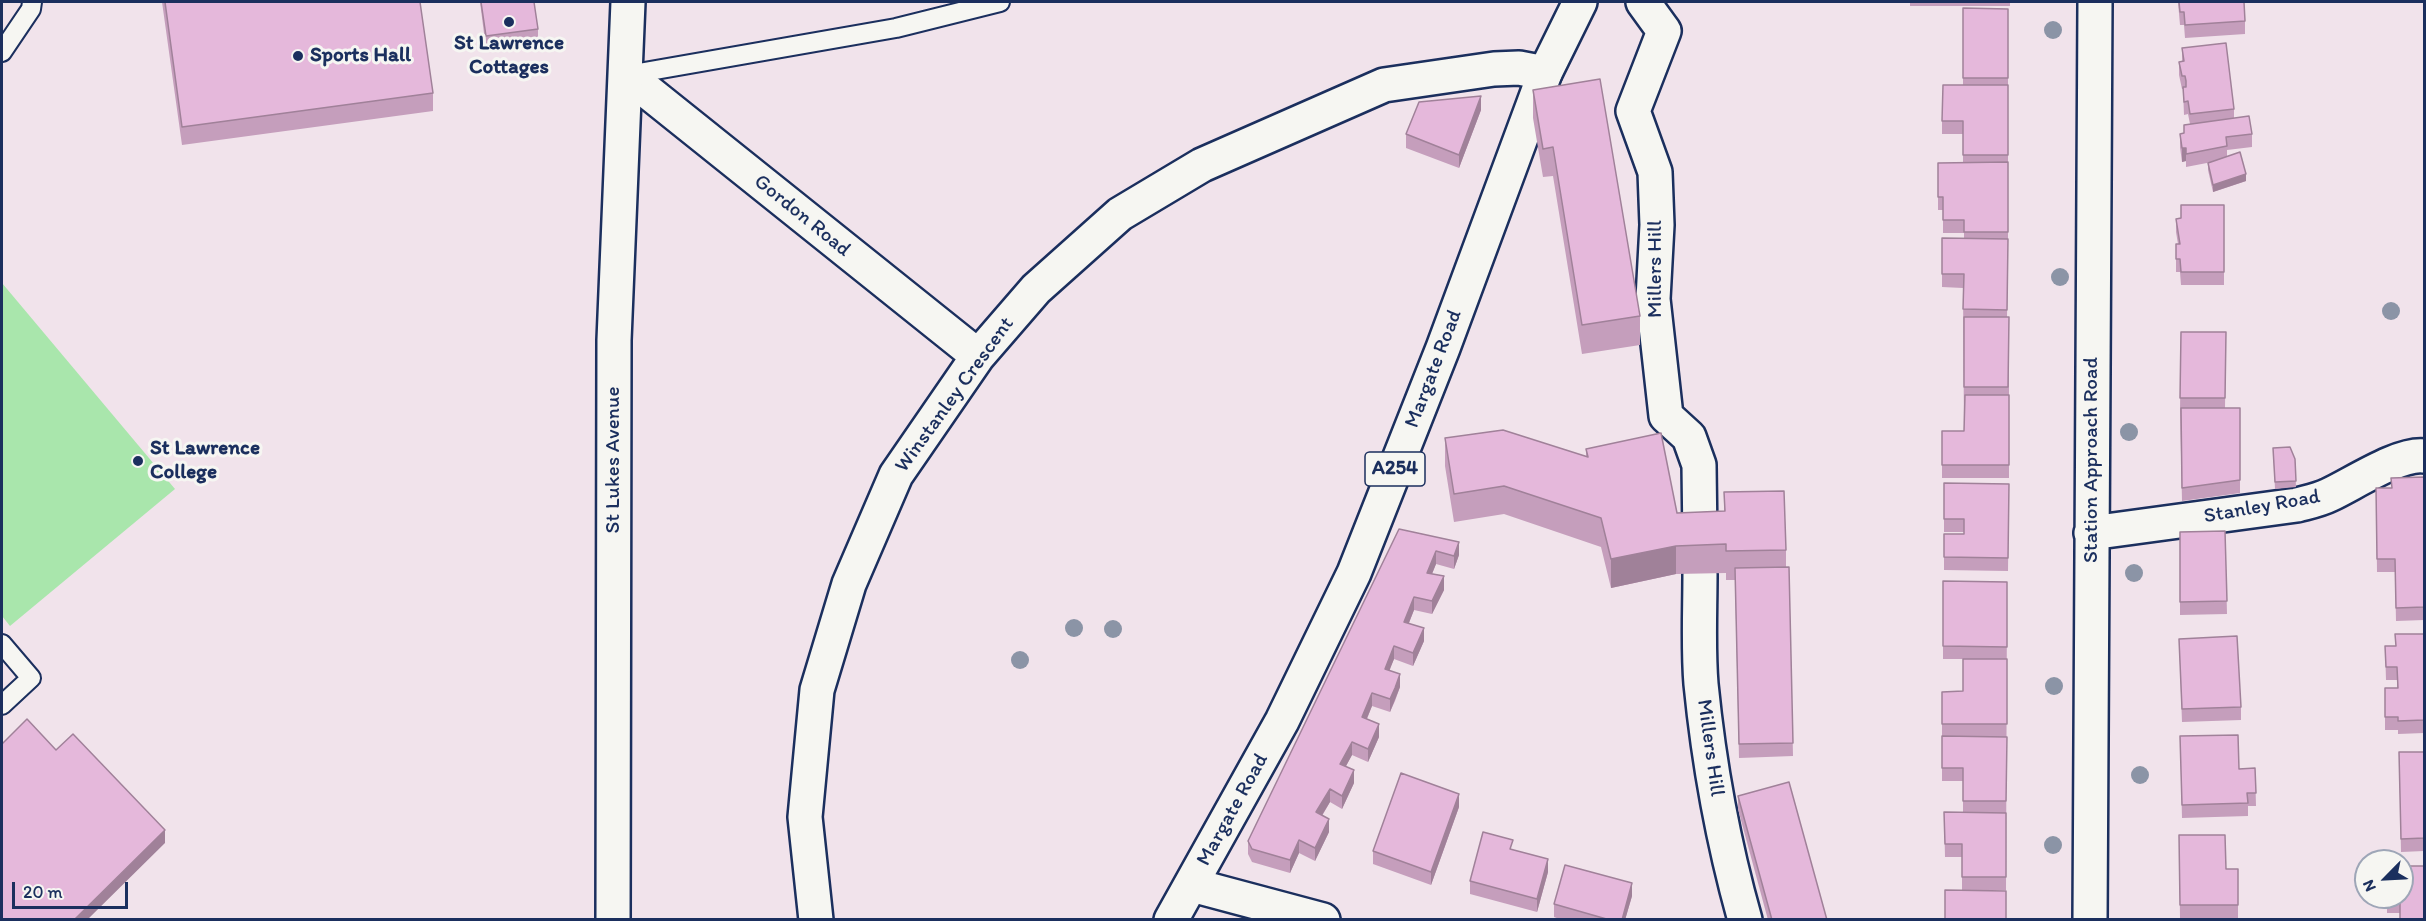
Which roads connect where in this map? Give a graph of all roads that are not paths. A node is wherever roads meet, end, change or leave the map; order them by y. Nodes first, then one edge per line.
1 (32, 2) edge
2 (628, 2) edge
3 (1000, 2) edge
4 (1580, 2) edge
5 (1642, 2) edge
6 (2095, 2) edge
7 (2, 52) edge
8 (1545, 73) junction
9 (627, 75) junction
10 (978, 356) junction
11 (2424, 456) edge
12 (2091, 533) junction
13 (1700, 541) edge
14 (1700, 574) edge
15 (2, 644) edge
16 (2, 705) edge
17 (1192, 885) junction
18 (613, 920) edge
19 (816, 920) edge
20 (1171, 920) edge
21 (1323, 920) edge
22 (1745, 920) edge
23 (2090, 920) edge

1 - 7 lane
2 - 9 street, St Lukes Avenue
3 - 9 lane
4 - 8 street, Margate Road / A254
5 - 13 street, Millers Hill
6 - 12 street, Station Approach Road
8 - 10 street, Winstanley Crescent
8 - 17 street, Margate Road / A254
9 - 10 street, Gordon Road
9 - 18 street, St Lukes Avenue
10 - 19 street, Winstanley Crescent
11 - 12 street, Stanley Road
12 - 23 street, Station Approach Road
14 - 22 street, Millers Hill
15 - 16 lane
17 - 20 street, Margate Road / A254
17 - 21 street

